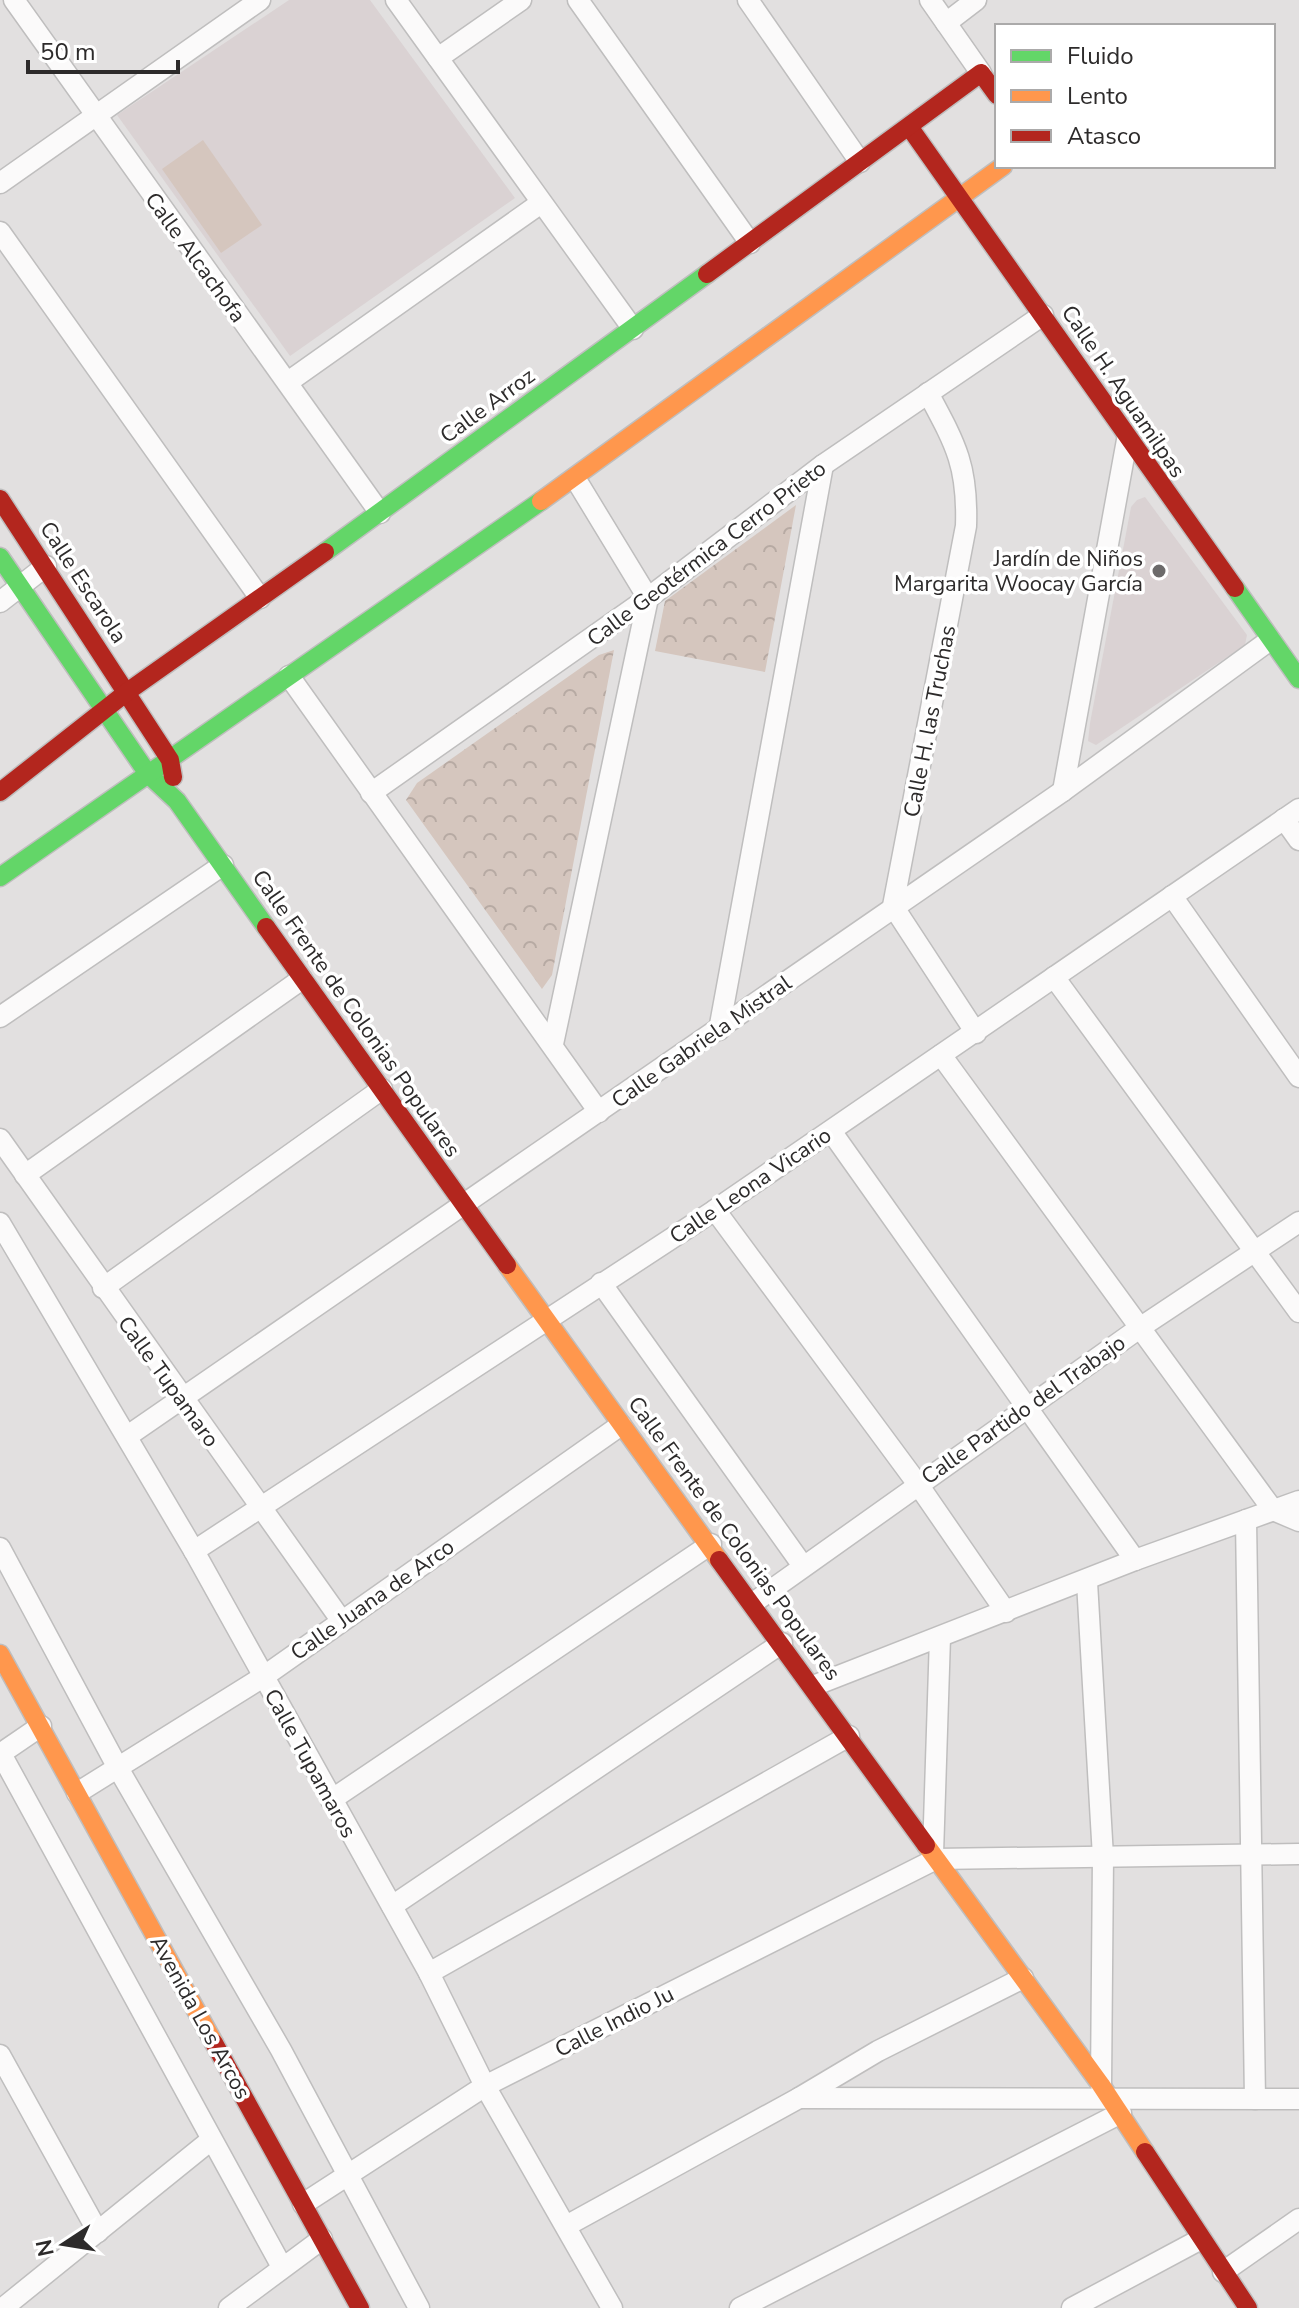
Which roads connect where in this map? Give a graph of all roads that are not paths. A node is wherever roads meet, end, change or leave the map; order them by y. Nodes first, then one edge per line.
1 (14, 0) edge
2 (260, 0) edge
3 (396, 0) edge
4 (521, 0) edge
5 (578, 0) edge
6 (748, 0) edge
7 (930, 0) edge
8 (976, 0) edge
9 (946, 23) junction
10 (438, 58) junction
11 (981, 73) junction
12 (995, 92) edge
13 (94, 117) junction
14 (910, 128) junction
15 (860, 162) junction
16 (1001, 168) edge
17 (0, 183) edge
18 (961, 200) junction
19 (541, 203) junction
20 (0, 232) edge
21 (750, 243) junction
22 (1043, 315) junction
23 (633, 329) junction
24 (288, 382) junction
25 (928, 393) junction
26 (1127, 440) junction
27 (823, 465) junction
28 (575, 478) junction
29 (0, 499) edge
30 (380, 513) junction
31 (0, 557) edge
32 (46, 566) junction
33 (20, 587) junction
34 (260, 598) junction
35 (648, 598) junction
36 (0, 602) edge
37 (1270, 640) junction
38 (289, 676) junction
39 (1299, 679) edge
40 (127, 692) junction
41 (105, 709) junction
42 (170, 760) junction
43 (148, 774) junction
44 (1063, 791) junction
45 (0, 792) edge
46 (371, 793) junction
47 (177, 801) junction
48 (1292, 814) edge
49 (1299, 840) edge
50 (223, 865) junction
51 (0, 877) edge
52 (1172, 896) junction
53 (893, 906) junction
54 (1054, 977) junction
55 (302, 979) junction
56 (0, 1017) edge
57 (719, 1030) junction
58 (976, 1033) junction
59 (553, 1044) junction
60 (941, 1055) junction
61 (1299, 1077) edge
62 (382, 1089) junction
63 (599, 1112) junction
64 (831, 1131) junction
65 (0, 1139) edge
66 (25, 1175) junction
67 (463, 1203) junction
68 (715, 1210) junction
69 (1299, 1222) edge
70 (0, 1223) edge
71 (1257, 1252) junction
72 (601, 1283) junction
73 (103, 1288) junction
74 (1299, 1312) edge
75 (547, 1317) junction
76 (1141, 1327) junction
77 (182, 1400) junction
78 (1027, 1406) junction
79 (621, 1425) junction
80 (129, 1435) junction
81 (917, 1483) junction
82 (1298, 1506) edge
83 (261, 1509) junction
84 (1273, 1510) junction
85 (1246, 1520) junction
86 (711, 1544) junction
87 (0, 1548) edge
88 (194, 1551) junction
89 (1135, 1560) junction
90 (803, 1566) junction
91 (1087, 1582) junction
92 (753, 1603) junction
93 (1006, 1612) junction
94 (341, 1620) junction
95 (940, 1637) junction
96 (782, 1643) junction
97 (0, 1654) edge
98 (263, 1677) junction
99 (813, 1686) junction
100 (41, 1726) junction
101 (849, 1736) junction
102 (0, 1753) edge
103 (118, 1768) junction
104 (77, 1793) junction
105 (331, 1800) junction
106 (1299, 1854) edge
107 (1253, 1855) junction
108 (934, 1857) junction
109 (1103, 1857) junction
110 (392, 1906) junction
111 (429, 1973) junction
112 (1023, 1978) junction
113 (0, 2055) edge
114 (485, 2086) junction
115 (799, 2098) junction
116 (1255, 2099) junction
117 (1299, 2099) edge
118 (1112, 2100) junction
119 (211, 2140) junction
120 (347, 2175) junction
121 (303, 2204) junction
122 (1299, 2219) edge
123 (566, 2226) junction
124 (98, 2232) junction
125 (322, 2239) junction
126 (1201, 2239) junction
127 (282, 2267) junction
128 (1223, 2272) junction
129 (3, 2308) edge
130 (229, 2308) edge
131 (360, 2308) edge
132 (419, 2308) edge
133 (612, 2308) edge
134 (740, 2308) edge
135 (1072, 2308) edge
136 (1248, 2308) edge

1 - 13 street, Calle Alcachofa
2 - 13 street
3 - 10 street
4 - 10 street
5 - 21 street
6 - 15 street
7 - 9 street
8 - 9 street
9 - 11 street
10 - 19 street
11 - 12 street
11 - 14 street, Calle Arroz
13 - 17 street
13 - 24 street, Calle Alcachofa
14 - 15 street, Calle Arroz
14 - 18 street, Calle H. Aguamilpas
15 - 21 street, Calle Arroz
16 - 18 street
18 - 22 street, Calle H. Aguamilpas
18 - 28 street
19 - 23 street
19 - 24 street
20 - 34 street
21 - 23 street, Calle Arroz
22 - 25 street, Calle Geotérmica Cerro Prieto
22 - 26 street, Calle H. Aguamilpas
23 - 30 street, Calle Arroz
24 - 30 street, Calle Alcachofa
25 - 27 street, Calle Geotérmica Cerro Prieto
25 - 53 street, Calle H. las Truchas
26 - 37 street, Calle H. Aguamilpas
26 - 44 street
27 - 35 street, Calle Geotérmica Cerro Prieto
27 - 57 street
28 - 35 street
28 - 38 street
29 - 32 street, Calle Escarola
30 - 34 street, Calle Arroz
31 - 33 street
32 - 33 street
32 - 40 street, Calle Escarola
33 - 36 street
33 - 41 street
34 - 40 street, Calle Arroz
35 - 46 street, Calle Geotérmica Cerro Prieto
35 - 59 street
37 - 39 street, Calle H. Aguamilpas
37 - 44 street, Calle Gabriela Mistral
38 - 42 street
38 - 46 street
40 - 41 street, Calle Arroz
40 - 42 street, Calle Frente de Colonias Populares
41 - 43 street, Calle Frente de Colonias Populares
41 - 45 street, Calle Arroz
42 - 43 street
42 - 47 street, Calle Frente de Colonias Populares
43 - 47 street, Calle Frente de Colonias Populares
43 - 51 street
44 - 53 street, Calle Gabriela Mistral
46 - 59 street
47 - 50 street, Calle Frente de Colonias Populares
48 - 49 street
48 - 52 street, Calle Leona Vicario
50 - 55 street, Calle Frente de Colonias Populares
50 - 56 street
52 - 54 street, Calle Leona Vicario
52 - 61 street
53 - 57 street, Calle Gabriela Mistral
53 - 58 street
54 - 58 street, Calle Leona Vicario
54 - 71 street
55 - 62 street, Calle Frente de Colonias Populares
55 - 66 street
57 - 63 street, Calle Gabriela Mistral
58 - 60 street, Calle Leona Vicario
59 - 63 street
60 - 64 street, Calle Leona Vicario
60 - 76 street
62 - 67 street, Calle Frente de Colonias Populares
62 - 73 street
63 - 67 street, Calle Gabriela Mistral
64 - 68 street, Calle Leona Vicario
64 - 78 street
65 - 66 street, Calle Tupamaro
66 - 73 street, Calle Tupamaro
67 - 75 street, Calle Frente de Colonias Populares
67 - 77 street, Calle Gabriela Mistral
68 - 72 street, Calle Leona Vicario
68 - 81 street
69 - 71 street, Calle Partido del Trabajo
70 - 80 street, Calle Tupamaros
71 - 74 street
71 - 76 street, Calle Partido del Trabajo
72 - 75 street, Calle Leona Vicario
72 - 90 street
73 - 77 street, Calle Tupamaro
75 - 79 street, Calle Frente de Colonias Populares
75 - 83 street, Calle Leona Vicario
76 - 78 street, Calle Partido del Trabajo
76 - 84 street
77 - 80 street, Calle Gabriela Mistral
77 - 83 street, Calle Tupamaro
78 - 81 street, Calle Partido del Trabajo
78 - 89 street
79 - 86 street, Calle Frente de Colonias Populares
79 - 94 street, Calle Juana de Arco
80 - 88 street, Calle Tupamaros
81 - 90 street, Calle Partido del Trabajo
81 - 93 street
82 - 84 street
83 - 88 street, Calle Leona Vicario
83 - 94 street, Calle Tupamaro
84 - 85 street
85 - 89 street
85 - 107 street
86 - 92 street, Calle Frente de Colonias Populares
86 - 105 street
87 - 103 street
88 - 98 street, Calle Tupamaros
89 - 91 street
90 - 92 street, Calle Partido del Trabajo
91 - 93 street
91 - 109 street
92 - 96 street, Calle Frente de Colonias Populares
93 - 95 street
94 - 98 street, Calle Juana de Arco
95 - 99 street
95 - 108 street
96 - 99 street, Calle Frente de Colonias Populares
96 - 110 street
97 - 100 street, Avenida Los Arcos
98 - 103 street, Calle Juana de Arco
98 - 105 street, Calle Tupamaros
99 - 101 street, Calle Frente de Colonias Populares
100 - 102 street
100 - 104 street, Avenida Los Arcos
101 - 108 street, Calle Frente de Colonias Populares
101 - 111 street
102 - 119 street
103 - 104 street, Calle Juana de Arco
103 - 120 street
104 - 121 street, Avenida Los Arcos
105 - 110 street, Calle Tupamaros
106 - 107 street
107 - 109 street
107 - 116 street
108 - 109 street
108 - 112 street, Calle Frente de Colonias Populares
108 - 114 street, Calle Indio Ju
109 - 118 street
110 - 111 street, Calle Tupamaros
111 - 114 street, Calle Tupamaros
112 - 115 street
112 - 118 street, Calle Frente de Colonias Populares
113 - 124 street
114 - 120 street, Calle Indio Ju
114 - 123 street, Calle Tupamaros
115 - 118 street
115 - 123 street
116 - 117 street
116 - 118 street
118 - 126 street, Calle Frente de Colonias Populares
118 - 134 street
119 - 124 street
119 - 127 street
120 - 121 street, Calle Indio Ju
120 - 132 street
121 - 125 street, Avenida Los Arcos
122 - 128 street
123 - 133 street, Calle Tupamaros
124 - 129 street
125 - 127 street
125 - 131 street, Avenida Los Arcos
126 - 128 street, Calle Frente de Colonias Populares
126 - 135 street
127 - 130 street
128 - 136 street, Calle Frente de Colonias Populares

